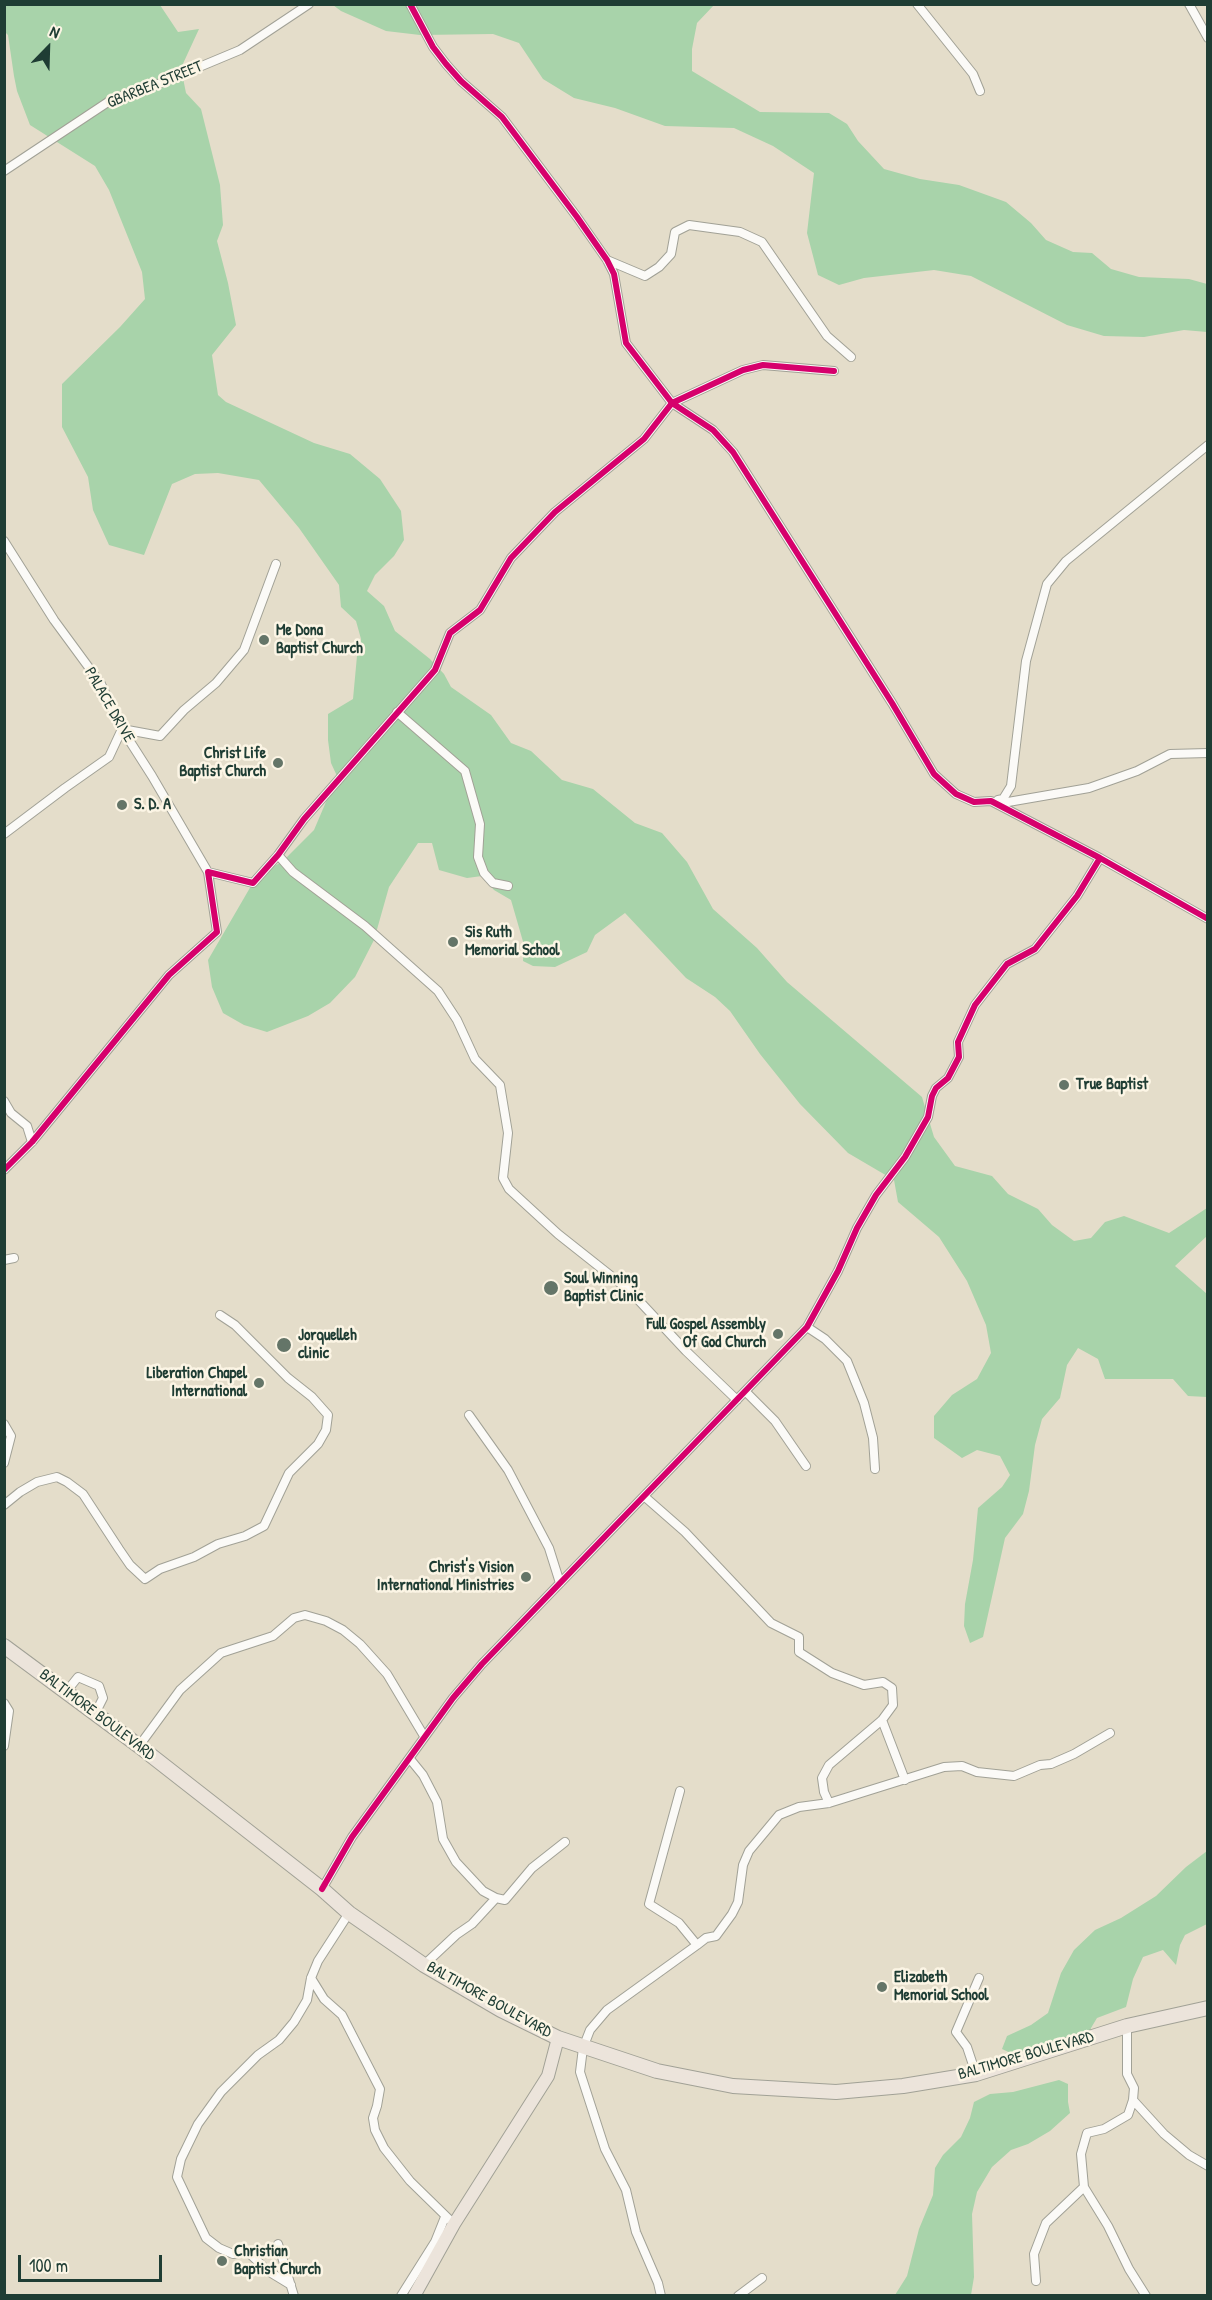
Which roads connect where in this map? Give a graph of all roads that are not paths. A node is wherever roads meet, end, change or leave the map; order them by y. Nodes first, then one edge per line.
1 (309, 4) edge
2 (410, 4) edge
3 (917, 4) edge
4 (1189, 4) edge
5 (1208, 38) edge
6 (980, 91) dead end
7 (4, 171) edge
8 (607, 260) junction
9 (851, 357) dead end
10 (834, 371) dead end
11 (672, 403) junction
12 (1208, 445) edge
13 (4, 541) edge
14 (276, 564) dead end
15 (398, 712) junction
16 (122, 729) junction
17 (1208, 753) edge
18 (1003, 799) junction
19 (991, 801) junction
20 (4, 834) edge
21 (278, 855) junction
22 (1100, 858) junction
23 (208, 872) junction
24 (507, 886) dead end
25 (1208, 919) edge
26 (4, 1101) edge
27 (32, 1142) junction
28 (4, 1170) edge
29 (14, 1258) dead end
30 (4, 1260) edge
31 (220, 1315) dead end
32 (807, 1328) junction
33 (746, 1392) junction
34 (737, 1400) junction
35 (469, 1415) dead end
36 (4, 1424) edge
37 (4, 1463) edge
38 (806, 1466) dead end
39 (875, 1469) dead end
40 (645, 1497) junction
41 (4, 1505) edge
42 (560, 1583) junction
43 (4, 1646) edge
44 (66, 1692) junction
45 (4, 1703) edge
46 (95, 1714) junction
47 (882, 1720) junction
48 (1110, 1733) dead end
49 (424, 1736) junction
50 (4, 1746) edge
51 (139, 1746) junction
52 (410, 1759) junction
53 (905, 1780) junction
54 (680, 1791) dead end
55 (829, 1803) junction
56 (565, 1842) dead end
57 (322, 1889) junction
58 (496, 1898) junction
59 (349, 1913) junction
60 (697, 1945) junction
61 (424, 1965) junction
62 (311, 1978) junction
63 (979, 1978) dead end
64 (1208, 2008) edge
65 (1127, 2026) junction
66 (558, 2038) junction
67 (583, 2048) junction
68 (976, 2074) junction
69 (1133, 2100) junction
70 (1208, 2166) edge
71 (1084, 2187) junction
72 (450, 2220) junction
73 (278, 2244) dead end
74 (762, 2278) dead end
75 (1036, 2281) dead end
76 (291, 2285) junction
77 (294, 2295) edge
78 (401, 2295) edge
79 (414, 2295) edge
80 (661, 2295) edge
81 (738, 2295) edge
82 (1146, 2295) edge

1 - 7 street, GBARBEA STREET
2 - 8 street
3 - 6 street
4 - 5 street
8 - 9 street
8 - 11 street
10 - 11 street
11 - 15 street
11 - 19 street
12 - 18 street
13 - 16 street, PALACE DRIVE
14 - 16 street
15 - 21 street
15 - 24 street
16 - 20 street
16 - 23 street, PALACE DRIVE
17 - 18 street
18 - 19 street
19 - 22 street
21 - 23 street
21 - 34 street
22 - 25 street
22 - 32 street
23 - 27 street
26 - 27 street
27 - 28 street
29 - 30 street
31 - 41 street
32 - 33 street
32 - 39 street
33 - 34 street
33 - 38 street
34 - 40 street
35 - 42 street
36 - 37 street
40 - 42 street
40 - 47 street
42 - 49 street
43 - 44 highway, BALTIMORE BOULEVARD
44 - 46 highway, BALTIMORE BOULEVARD
44 - 46 street
45 - 50 street
46 - 51 highway, BALTIMORE BOULEVARD
47 - 53 street
47 - 55 street
48 - 53 street
49 - 51 street
49 - 52 street
51 - 57 highway, BALTIMORE BOULEVARD
52 - 57 street
52 - 58 street
53 - 55 street
54 - 60 street
55 - 60 street
56 - 58 street
57 - 59 highway, BALTIMORE BOULEVARD
58 - 61 street
59 - 61 highway, BALTIMORE BOULEVARD
59 - 62 street
60 - 67 street
61 - 66 highway, BALTIMORE BOULEVARD
62 - 72 street
62 - 76 street
63 - 68 street
64 - 65 highway, BALTIMORE BOULEVARD
65 - 68 highway, BALTIMORE BOULEVARD
65 - 69 street
66 - 67 highway, BALTIMORE BOULEVARD
66 - 72 main road
67 - 68 highway, BALTIMORE BOULEVARD
67 - 80 street
69 - 70 street
69 - 71 street
71 - 75 street
71 - 82 street
72 - 78 street
72 - 79 main road
73 - 76 street
74 - 81 street
76 - 77 street

